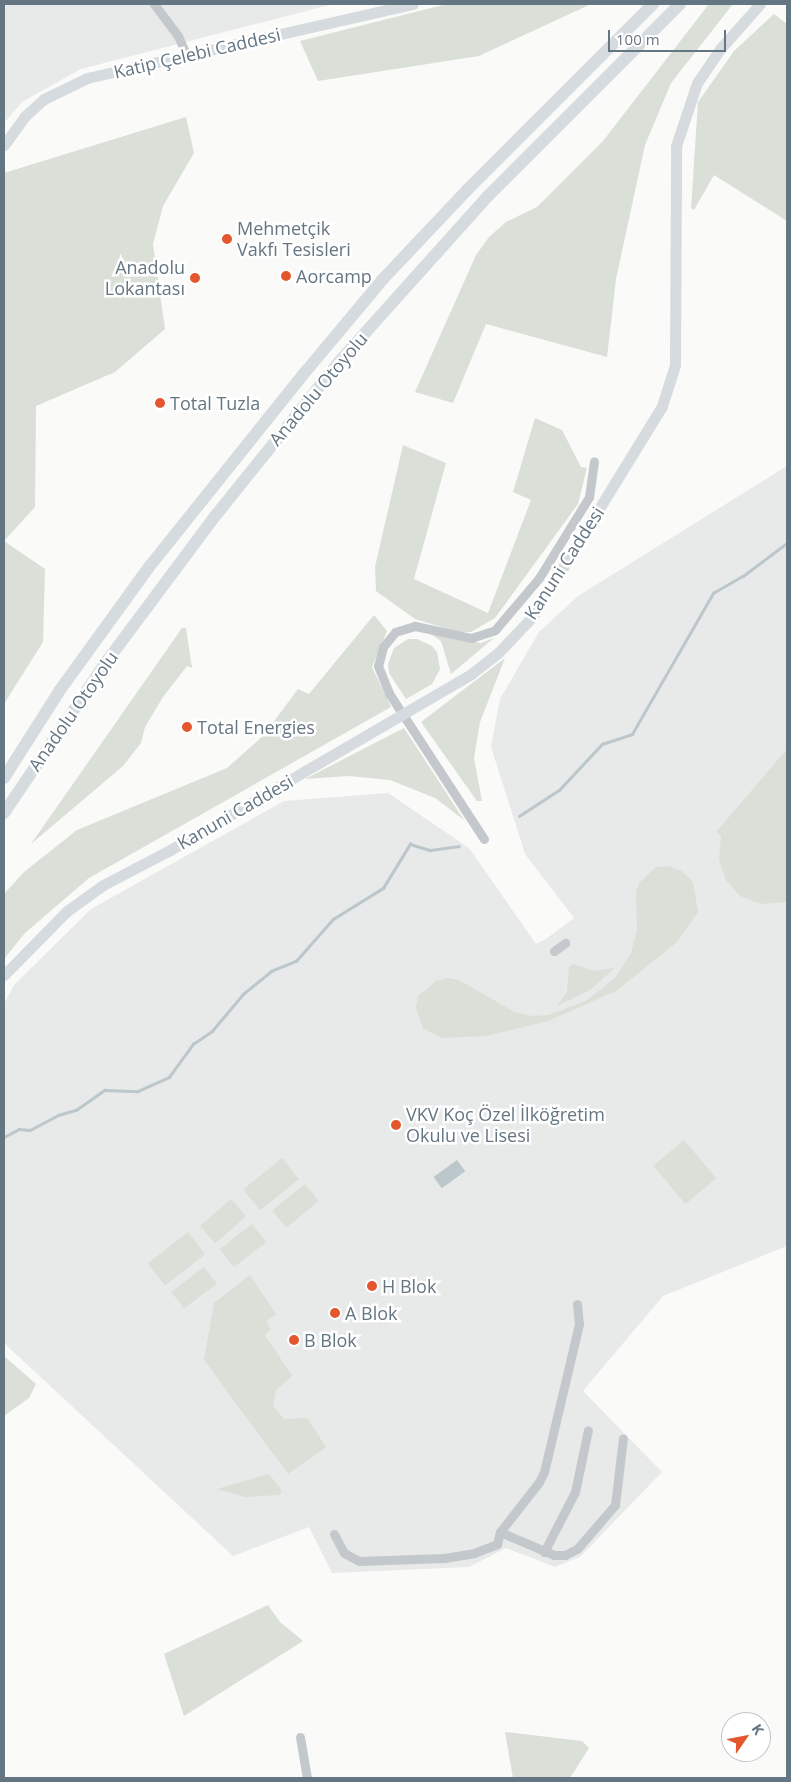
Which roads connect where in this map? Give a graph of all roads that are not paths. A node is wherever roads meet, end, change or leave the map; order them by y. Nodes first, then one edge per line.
1 (154, 4) edge
2 (413, 4) edge
3 (653, 4) edge
4 (680, 4) edge
5 (760, 4) edge
6 (187, 56) junction
7 (4, 145) edge
8 (594, 461) dead end
9 (4, 778) edge
10 (4, 813) edge
11 (484, 839) dead end
12 (565, 943) dead end
13 (554, 951) dead end
14 (4, 975) edge
15 (577, 1304) dead end
16 (588, 1430) dead end
17 (623, 1438) dead end
18 (500, 1532) junction
19 (334, 1534) dead end
20 (544, 1552) junction
21 (300, 1738) dead end
22 (307, 1778) edge

1 - 6 street
2 - 6 main road, Katip Çelebi Caddesi
3 - 9 highway, Anadolu Otoyolu
4 - 10 highway, Anadolu Otoyolu
5 - 14 main road, Kanuni Caddesi
6 - 7 main road, Katip Çelebi Caddesi
8 - 11 street
12 - 13 street
15 - 18 street
16 - 20 street
17 - 20 street
18 - 19 street
18 - 20 street
21 - 22 street

